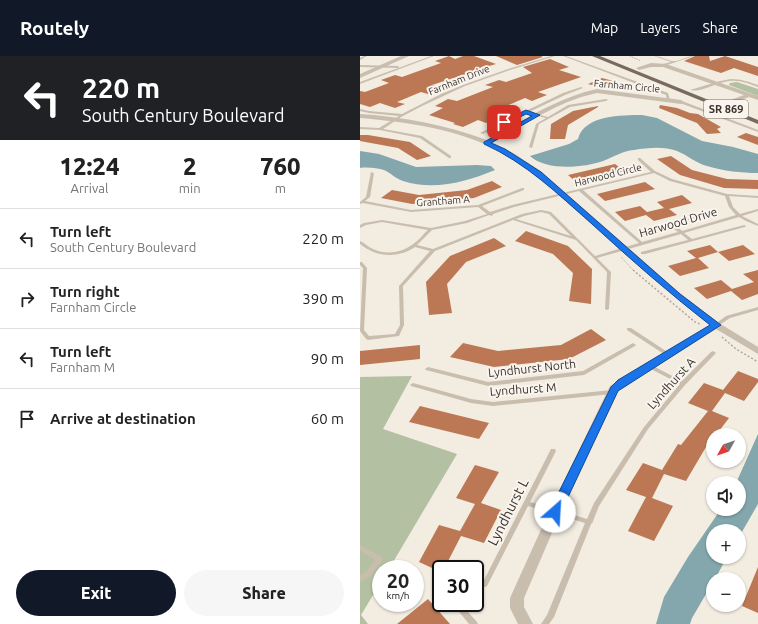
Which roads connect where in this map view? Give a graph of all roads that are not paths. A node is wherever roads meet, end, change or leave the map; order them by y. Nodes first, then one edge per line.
1 (366, 56) edge
2 (406, 56) edge
3 (433, 56) edge
4 (554, 56) edge
5 (564, 56) edge
6 (595, 56) edge
7 (656, 56) edge
8 (693, 56) edge
9 (423, 57) edge
10 (607, 58) edge
11 (360, 59) edge
12 (674, 62) junction
13 (664, 65) junction
14 (360, 66) edge
15 (386, 66) junction
16 (399, 68) junction
17 (639, 68) junction
18 (360, 76) edge
19 (360, 83) edge
20 (717, 84) junction
21 (758, 86) edge
22 (582, 88) dead end
23 (693, 93) junction
24 (749, 95) junction
25 (758, 98) edge
26 (606, 100) dead end
27 (668, 100) junction
28 (681, 102) joint
29 (725, 104) junction
30 (360, 110) edge
31 (526, 112) junction
32 (537, 115) junction
33 (360, 116) edge
34 (398, 117) junction
35 (758, 117) edge
36 (548, 118) junction
37 (758, 122) edge
38 (360, 128) edge
39 (380, 129) junction
40 (758, 131) edge
41 (482, 133) dead end
42 (486, 143) junction
43 (531, 147) dead end
44 (450, 157) dead end
45 (639, 159) dead end
46 (654, 172) junction
47 (372, 174) dead end
48 (523, 189) dead end
49 (580, 190) junction
50 (562, 194) junction
51 (727, 196) junction
52 (758, 197) edge
53 (361, 203) edge
54 (479, 206) junction
55 (758, 210) edge
56 (717, 212) dead end
57 (491, 215) junction
58 (738, 215) junction
59 (512, 218) junction
60 (360, 222) edge
61 (365, 224) junction
62 (671, 224) junction
63 (758, 225) edge
64 (744, 226) dead end
65 (360, 228) edge
66 (431, 229) junction
67 (680, 231) junction
68 (643, 234) dead end
69 (576, 239) junction
70 (691, 240) junction
71 (360, 242) edge
72 (642, 243) junction
73 (415, 246) junction
74 (362, 247) edge
75 (433, 250) junction
76 (622, 251) junction
77 (643, 253) dead end
78 (595, 257) junction
79 (360, 263) edge
80 (758, 308) edge
81 (607, 310) dead end
82 (714, 328) junction
83 (629, 329) dead end
84 (633, 345) dead end
85 (758, 351) edge
86 (713, 353) dead end
87 (668, 355) junction
88 (649, 366) junction
89 (428, 369) dead end
90 (683, 384) junction
91 (413, 385) dead end
92 (612, 392) junction
93 (553, 451) dead end
94 (527, 503) junction
95 (555, 512) junction
96 (590, 522) junction
97 (360, 548) edge
98 (360, 579) edge
99 (485, 584) dead end
100 (464, 612) edge
101 (474, 624) edge
102 (526, 624) edge
103 (545, 624) edge

1 - 11 lane
2 - 15 street
3 - 9 lane
4 - 34 lane, Farnham Drive
5 - 27 lane
6 - 10 main road, SR 869
7 - 12 lane
8 - 12 lane
9 - 16 lane
10 - 17 main road
10 - 23 main road, SR 869
12 - 13 lane
13 - 17 street
13 - 20 street
14 - 15 lane
15 - 16 lane
15 - 18 street
16 - 19 lane
17 - 23 main road, SR 869
20 - 21 lane
20 - 23 lane
20 - 24 street
22 - 31 lane
23 - 29 main road
23 - 37 main road, SR 869
24 - 25 street
24 - 29 street
26 - 36 lane
27 - 28 street, Farnham Circle
27 - 32 street, Farnham Circle
28 - 40 lane
29 - 35 main road, SR 869
30 - 34 lane
31 - 32 lane
31 - 41 lane
32 - 36 lane
32 - 42 street, Farnham Circle
33 - 34 street
34 - 39 lane, Farnham Drive
34 - 42 street
36 - 43 lane
38 - 39 lane
39 - 44 lane
42 - 50 street
45 - 46 lane
46 - 49 lane, Harwood Circle
46 - 51 lane, Harwood Circle
47 - 53 lane
48 - 54 lane, Grantham A
49 - 50 lane, Harwood Circle
49 - 72 lane
50 - 57 lane, Harwood Circle
50 - 76 street
51 - 52 lane, Harwood Circle
51 - 58 lane
53 - 54 lane, Grantham A
54 - 57 lane
55 - 58 lane, Harwood Drive
56 - 62 lane
57 - 66 lane, Harwood Circle
58 - 63 lane
58 - 67 lane, Harwood Drive
59 - 69 lane
59 - 69 lane
59 - 75 lane
60 - 61 lane
61 - 65 lane
61 - 66 lane
62 - 67 lane
62 - 68 lane
64 - 70 lane
66 - 73 lane
67 - 70 lane
67 - 72 lane, Harwood Drive
69 - 78 lane
70 - 77 lane
71 - 74 lane
72 - 76 lane, Harwood Drive
73 - 74 lane
73 - 75 lane
75 - 79 lane
76 - 78 lane, Harwood Drive
76 - 82 street
78 - 81 lane
80 - 82 lane
82 - 85 street
82 - 87 street
83 - 87 lane
84 - 89 lane, Lyndhurst North
86 - 90 lane, Lyndhurst A
87 - 88 street
88 - 90 lane
88 - 92 street
90 - 96 lane, Lyndhurst A
91 - 92 lane, Lyndhurst M
92 - 95 street
93 - 94 lane, Lyndhurst L
94 - 95 lane
94 - 99 lane, Lyndhurst L
95 - 96 lane
95 - 102 street
96 - 103 lane, Lyndhurst A
97 - 98 lane
100 - 101 lane

